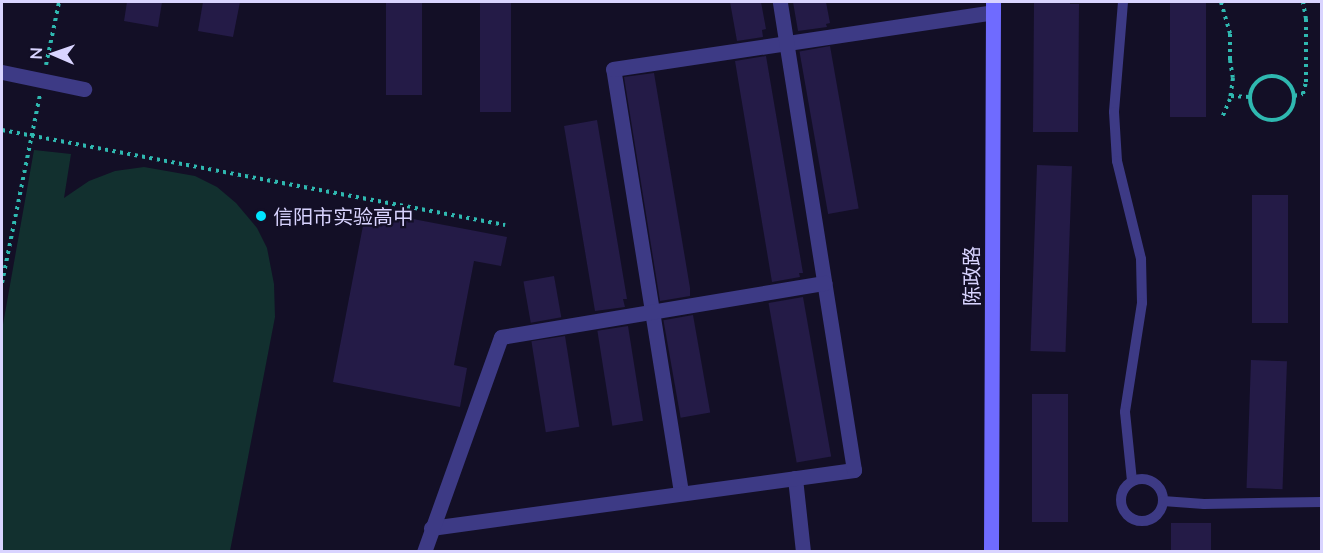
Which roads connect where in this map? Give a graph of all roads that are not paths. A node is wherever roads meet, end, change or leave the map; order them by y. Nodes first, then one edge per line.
1 (780, 2) edge
2 (1123, 2) edge
3 (993, 7) edge
4 (787, 43) junction
5 (2, 72) edge
6 (84, 89) dead end
7 (825, 283) junction
8 (654, 311) junction
9 (795, 478) junction
10 (1132, 481) junction
11 (681, 492) junction
12 (1163, 501) junction
13 (1322, 502) edge
14 (431, 528) junction
15 (424, 552) edge
16 (803, 552) edge
17 (991, 552) edge

1 - 4 street
2 - 10 lane
3 - 4 street
3 - 17 street, 陈政路
4 - 7 street
4 - 8 street
5 - 6 street
7 - 8 street
7 - 9 street
8 - 11 street
8 - 14 street
9 - 11 street
9 - 16 street
10 - 12 lane
10 - 12 lane
11 - 14 street
12 - 13 lane
14 - 15 street

